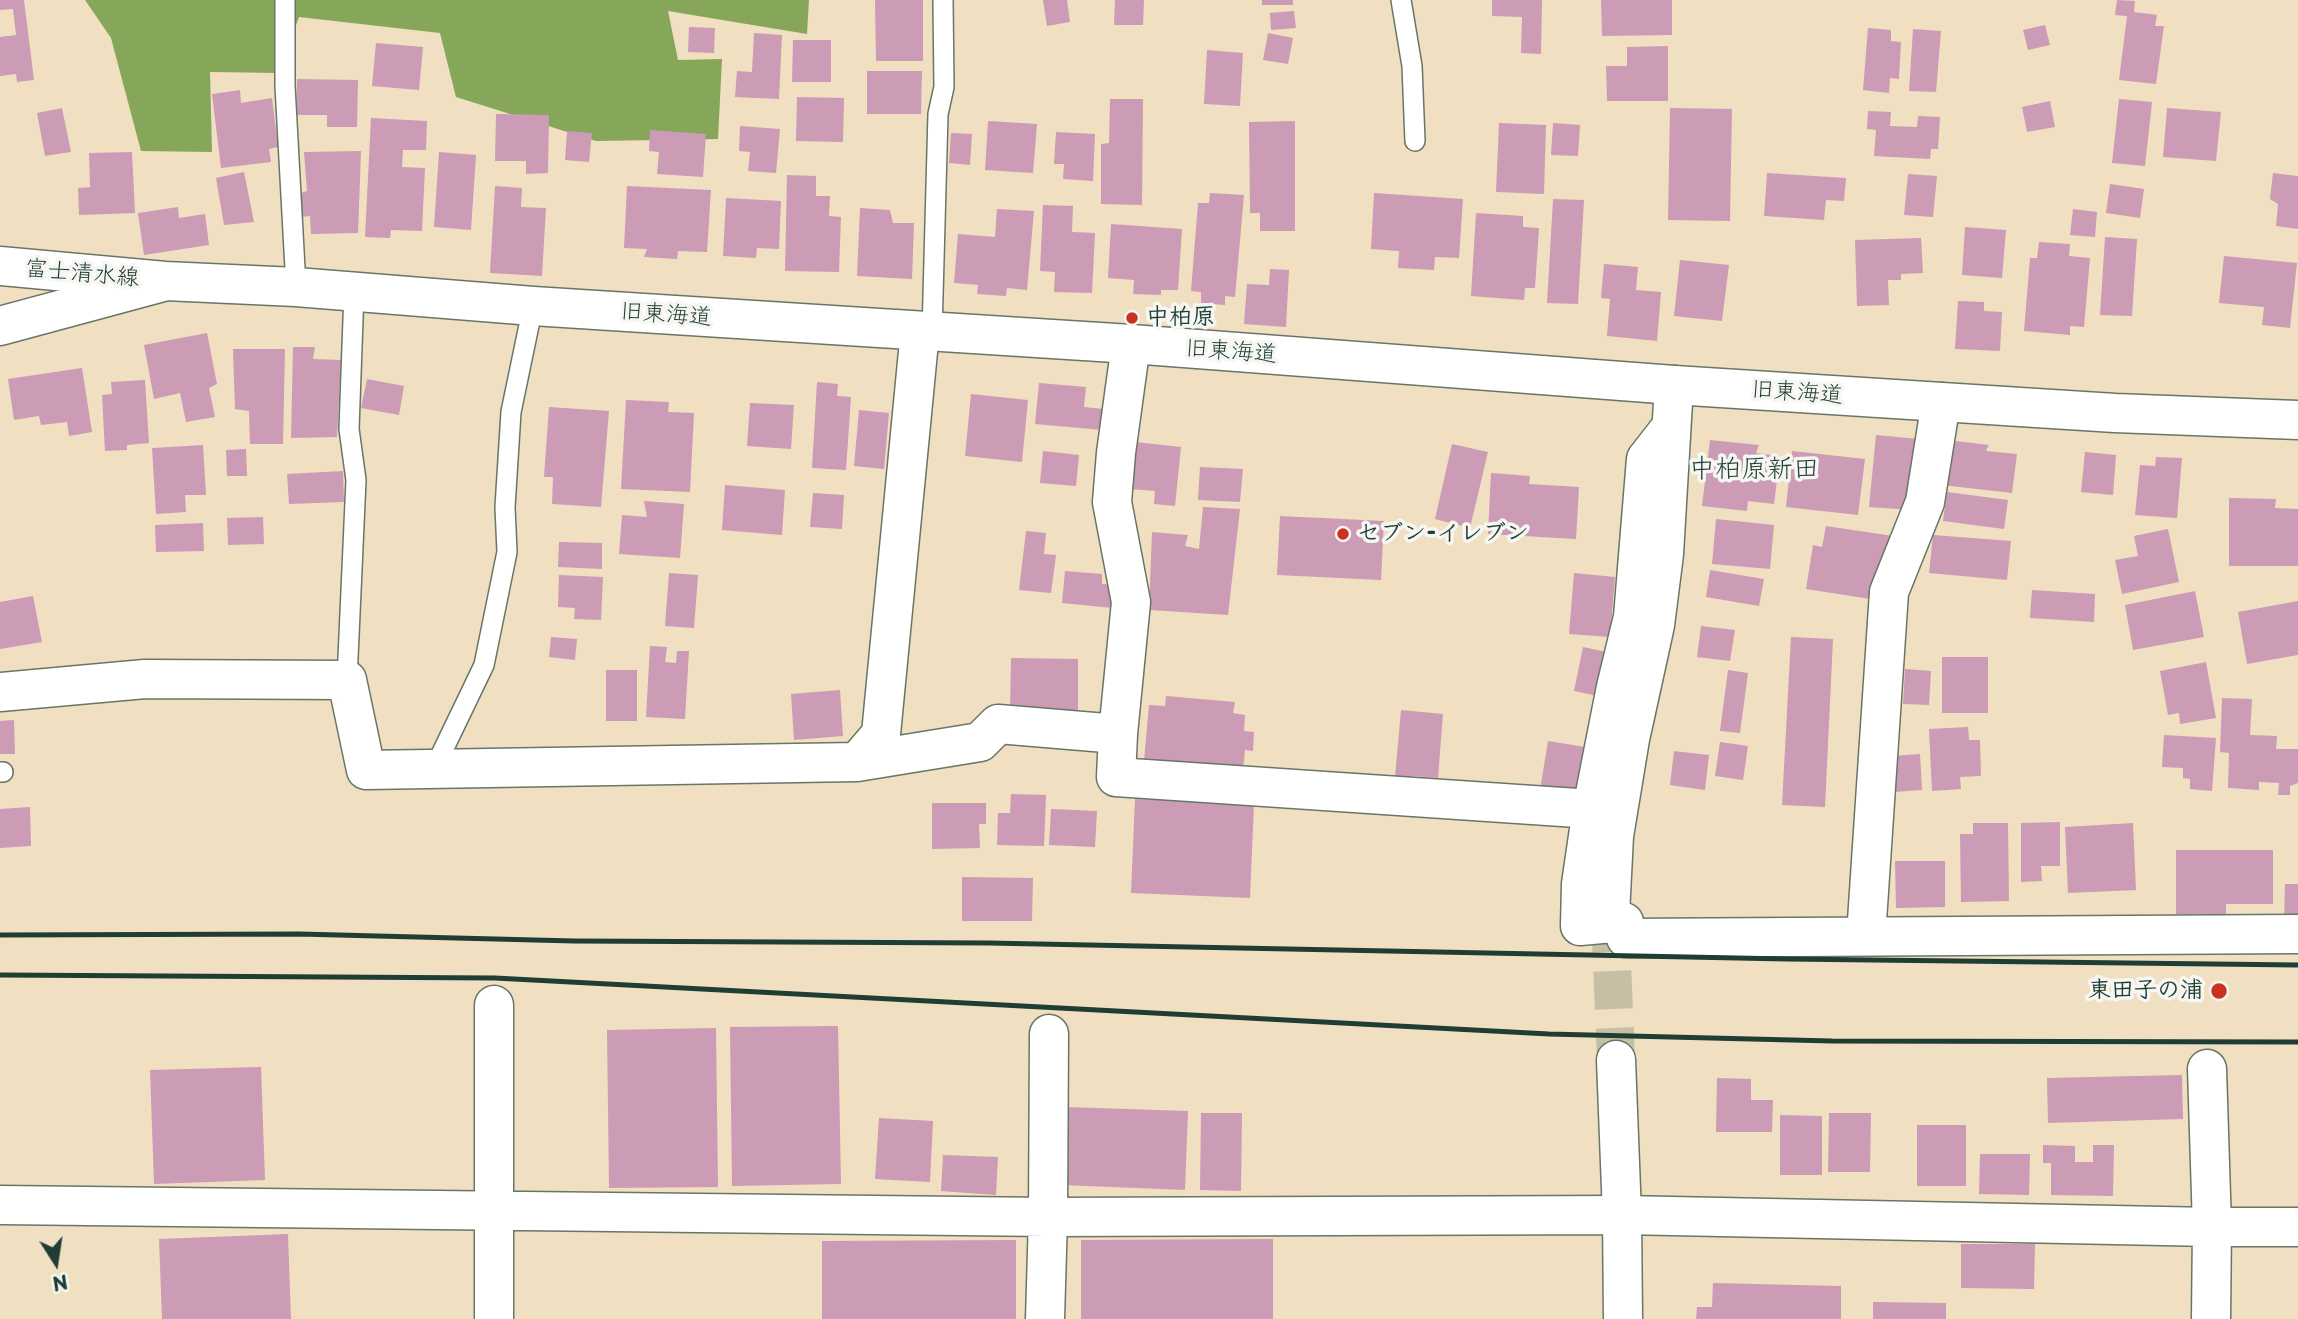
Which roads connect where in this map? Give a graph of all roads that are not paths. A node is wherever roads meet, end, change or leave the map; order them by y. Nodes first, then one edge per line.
1 (285, 0) edge
2 (943, 0) edge
3 (1401, 0) edge
4 (1415, 141) dead end
5 (0, 266) edge
6 (165, 281) junction
7 (296, 286) junction
8 (354, 292) junction
9 (533, 306) junction
10 (0, 326) edge
11 (926, 331) junction
12 (1131, 344) junction
13 (1674, 385) junction
14 (1941, 402) junction
15 (2298, 420) edge
16 (1671, 427) junction
17 (347, 680) junction
18 (0, 692) edge
19 (1118, 734) junction
20 (857, 762) junction
21 (433, 769) junction
22 (1592, 809) junction
23 (1610, 914) tunnel mouth
24 (2298, 934) edge
25 (1866, 936) junction
26 (494, 1005) dead end
27 (1049, 1034) dead end
28 (1616, 1060) tunnel mouth
29 (2207, 1069) dead end
30 (0, 1205) edge
31 (495, 1210) junction
32 (1622, 1215) junction
33 (1048, 1217) junction
34 (2212, 1227) junction
35 (2298, 1227) edge
36 (494, 1319) edge
37 (1045, 1319) edge
38 (1623, 1319) edge
39 (2211, 1319) edge

1 - 7 lane
2 - 11 lane
3 - 4 lane
5 - 6 street, 富士清水線
6 - 7 street, 旧東海道
6 - 10 street
7 - 8 street, 旧東海道
8 - 9 street, 旧東海道
8 - 17 lane
9 - 11 street, 旧東海道
9 - 21 lane
11 - 12 street, 旧東海道
11 - 20 street
12 - 13 street, 旧東海道
12 - 19 street
13 - 14 street, 旧東海道
13 - 16 street
14 - 15 street, 旧東海道
14 - 25 street
16 - 22 street
16 - 23 street
17 - 18 street
17 - 21 street
19 - 20 street
19 - 22 street
20 - 21 street
22 - 25 street
24 - 25 street
26 - 31 street
27 - 33 street
28 - 32 street
29 - 34 street
30 - 31 street
31 - 33 street
31 - 36 street
32 - 33 street
32 - 34 street
32 - 38 street
33 - 37 street
34 - 35 street
34 - 39 street

